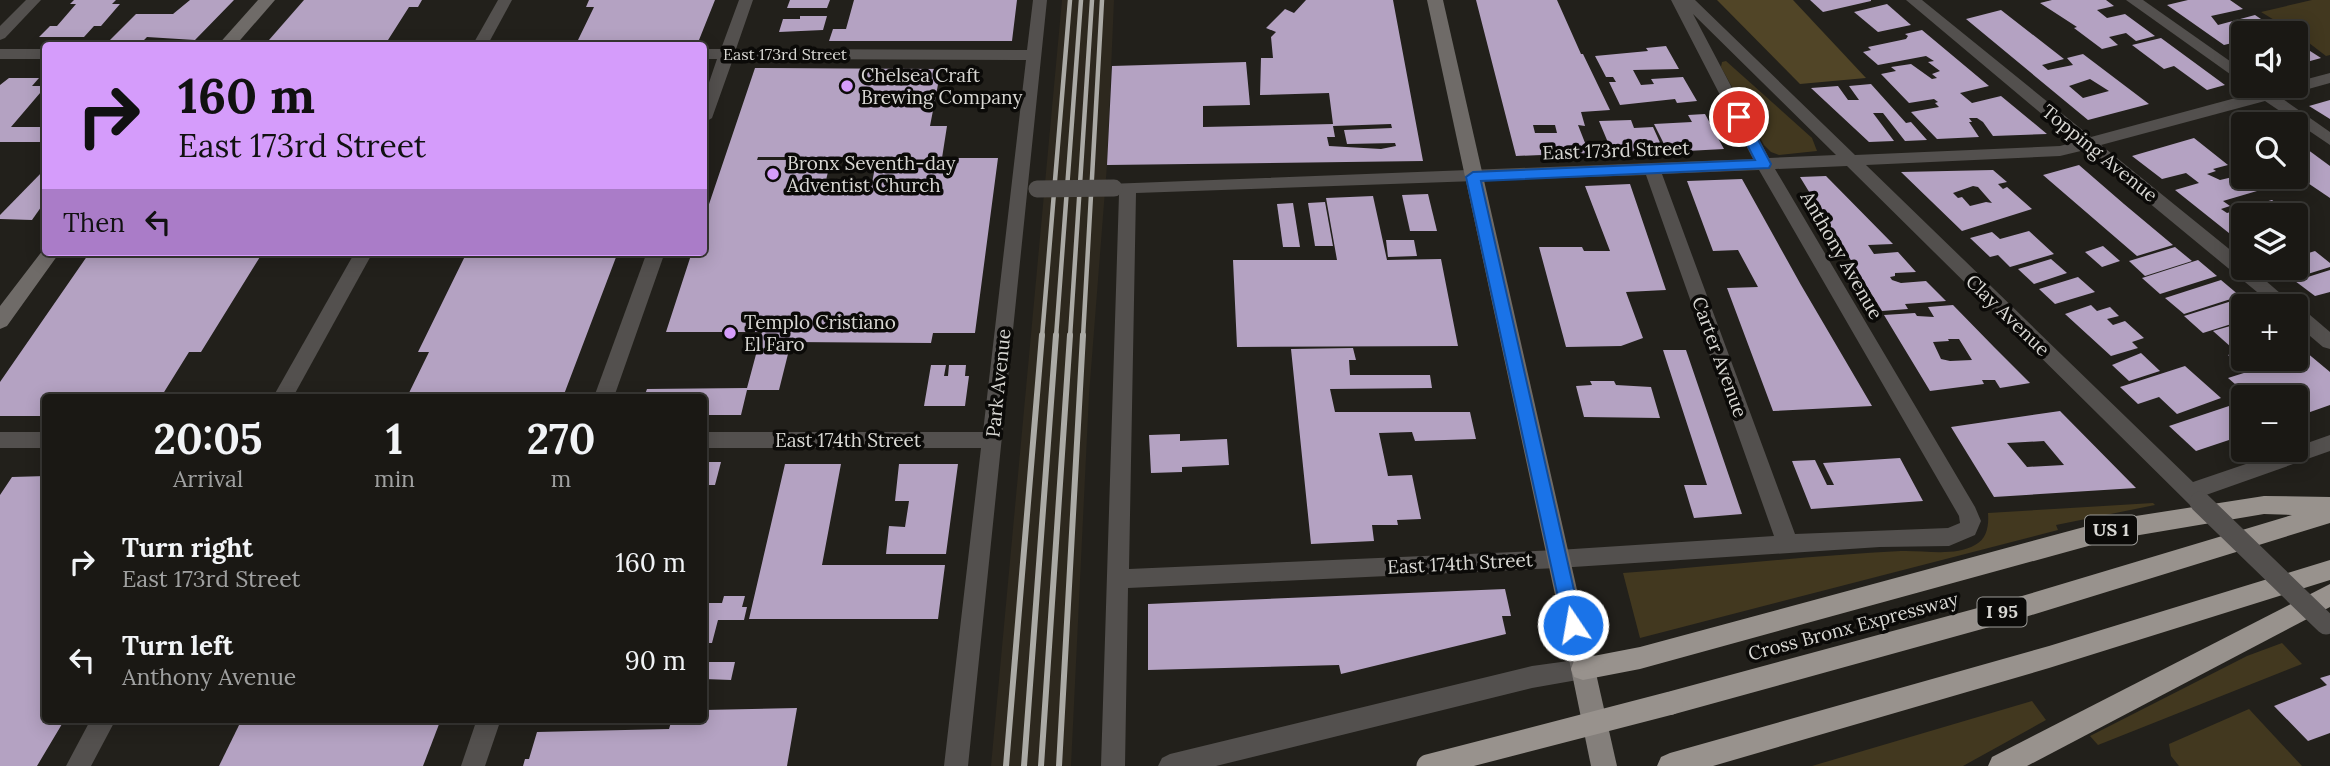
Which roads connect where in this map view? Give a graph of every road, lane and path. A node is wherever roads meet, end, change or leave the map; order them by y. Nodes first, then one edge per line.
1 (34, 0) edge
2 (267, 0) edge
3 (505, 0) edge
4 (746, 0) edge
5 (1040, 0) edge
6 (1436, 0) edge
7 (1678, 0) edge
8 (1687, 0) edge
9 (1913, 0) edge
10 (2133, 0) edge
11 (0, 35) edge
12 (229, 42) edge
13 (481, 42) edge
14 (0, 54) edge
15 (42, 54) edge
16 (707, 54) edge
17 (727, 54) junction
18 (1034, 55) junction
19 (2231, 70) edge
20 (2330, 78) edge
21 (2308, 82) edge
22 (2238, 98) edge
23 (2270, 98) edge
24 (707, 110) edge
25 (2330, 140) edge
26 (2089, 145) junction
27 (1849, 161) junction
28 (1764, 164) junction
29 (1653, 169) junction
30 (1473, 177) junction
31 (1121, 188) junction
32 (1028, 190) junction
33 (47, 256) edge
34 (362, 256) edge
35 (655, 256) edge
36 (2271, 294) edge
37 (0, 321) edge
38 (2308, 324) edge
39 (2330, 342) edge
40 (285, 394) edge
41 (605, 394) edge
42 (0, 440) edge
43 (42, 440) edge
44 (707, 440) edge
45 (992, 440) junction
46 (2330, 443) edge
47 (2195, 497) junction
48 (2330, 506) edge
49 (2330, 513) edge
50 (1968, 529) joint
51 (1788, 544) junction
52 (1558, 559) junction
53 (2330, 570) edge
54 (1118, 579) junction
55 (2330, 595) edge
56 (2328, 626) edge
57 (1583, 669) junction
58 (102, 723) edge
59 (488, 723) edge
60 (78, 766) edge
61 (473, 766) edge
62 (956, 766) edge
63 (1113, 766) edge
64 (1170, 766) edge
65 (1428, 766) edge
66 (1604, 766) edge
67 (1670, 766) edge
68 (2001, 766) edge

1 - 11 street
2 - 12 main road
3 - 13 street
4 - 17 street
5 - 18 street, Park Avenue
6 - 30 main road
7 - 28 street, Anthony Avenue
8 - 27 street, Clay Avenue
9 - 26 street, Topping Avenue
10 - 19 street
14 - 15 street
16 - 17 street, East 173rd Street
17 - 18 street, East 173rd Street
17 - 24 street
18 - 32 street, Park Avenue
20 - 21 street, East 173rd Street
22 - 26 street, East 173rd Street
23 - 25 street
26 - 27 street, East 173rd Street
26 - 36 street, Topping Avenue
27 - 28 street, East 173rd Street
27 - 47 street, Clay Avenue
28 - 29 street, East 173rd Street
28 - 50 street, Anthony Avenue
29 - 30 street, East 173rd Street
29 - 51 street, Carter Avenue
30 - 31 street, East 173rd Street
30 - 52 main road
31 - 32 street, East 173rd Street, bridge
31 - 54 street
32 - 45 street, Park Avenue
33 - 37 main road
34 - 40 street
35 - 41 street
38 - 39 street
42 - 43 street
44 - 45 street, East 174th Street
45 - 62 street, Park Avenue
46 - 47 street
47 - 56 street, Clay Avenue, bridge
48 - 57 highway, US 1
49 - 65 highway, Cross Bronx Expressway / I 95, bridge
50 - 51 street, East 174th Street
51 - 52 street, East 174th Street
52 - 54 street, East 174th Street
52 - 57 main road
53 - 67 highway
54 - 63 street
55 - 68 highway
57 - 64 street
57 - 66 main road
58 - 60 street
59 - 61 street

